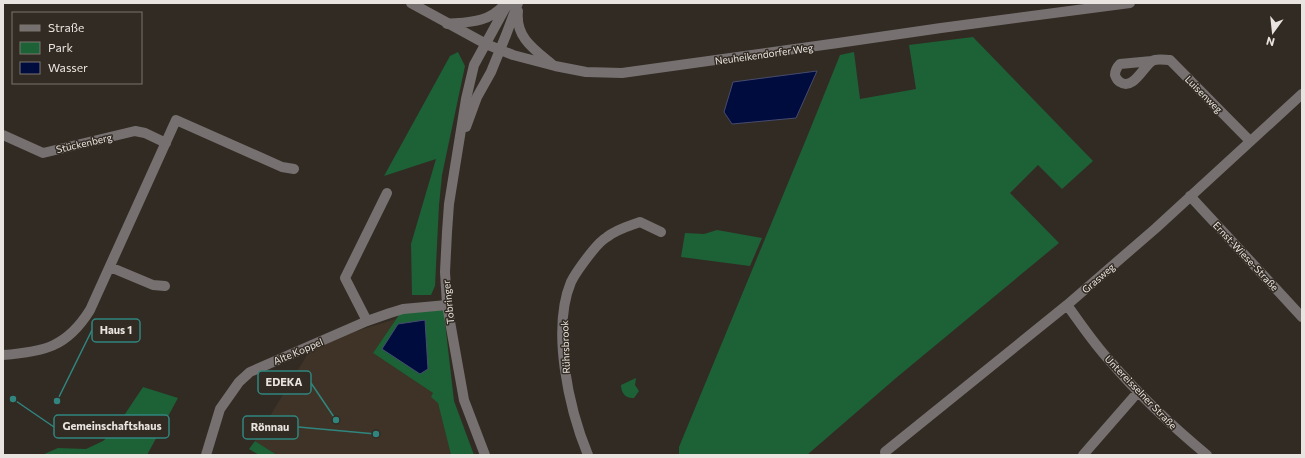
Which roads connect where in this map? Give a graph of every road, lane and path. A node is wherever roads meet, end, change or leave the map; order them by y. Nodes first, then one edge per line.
1 (411, 3) edge
2 (507, 3) edge
3 (518, 3) edge
4 (1130, 3) edge
5 (1087, 6) edge
6 (447, 24) junction
7 (486, 44) junction
8 (500, 50) junction
9 (1152, 61) dead end
10 (554, 66) junction
11 (1302, 94) edge
12 (3, 135) edge
13 (1250, 141) junction
14 (166, 143) junction
15 (459, 146) junction
16 (294, 169) dead end
17 (387, 193) dead end
18 (1190, 196) junction
19 (661, 232) dead end
20 (110, 267) junction
21 (165, 286) dead end
22 (447, 305) junction
23 (1067, 305) junction
24 (1302, 317) edge
25 (367, 321) junction
26 (3, 355) edge
27 (1138, 392) junction
28 (885, 452) dead end
29 (206, 455) edge
30 (485, 455) edge
31 (588, 455) edge
32 (1083, 455) edge
33 (1207, 455) edge

1 - 6 street, Neuheikendorfer Weg
2 - 6 street
2 - 7 street, Tobringer
3 - 8 street, Tobringer
3 - 10 street
4 - 5 street, Neuheikendorfer Weg
5 - 10 street, Neuheikendorfer Weg
6 - 7 street, Neuheikendorfer Weg
7 - 8 street, Neuheikendorfer Weg
7 - 15 street, Tobringer
8 - 10 street, Neuheikendorfer Weg
8 - 15 street, Tobringer
9 - 13 street, Luisenweg
11 - 13 street, Grasweg
12 - 14 street, Stückenberg
13 - 18 street, Grasweg
14 - 16 street
14 - 20 street
15 - 22 street, Tobringer
17 - 25 street
18 - 23 street, Grasweg
18 - 24 street, Ernst-Wiese-Straße
19 - 31 street, Rührsbrook
20 - 21 street
20 - 26 street
22 - 25 street, Alte Koppel
22 - 30 street, Tobringer
23 - 27 street, Untereisselner Straße
23 - 28 street, Grasweg
25 - 29 street, Alte Koppel
27 - 32 street
27 - 33 street, Untereisselner Straße

